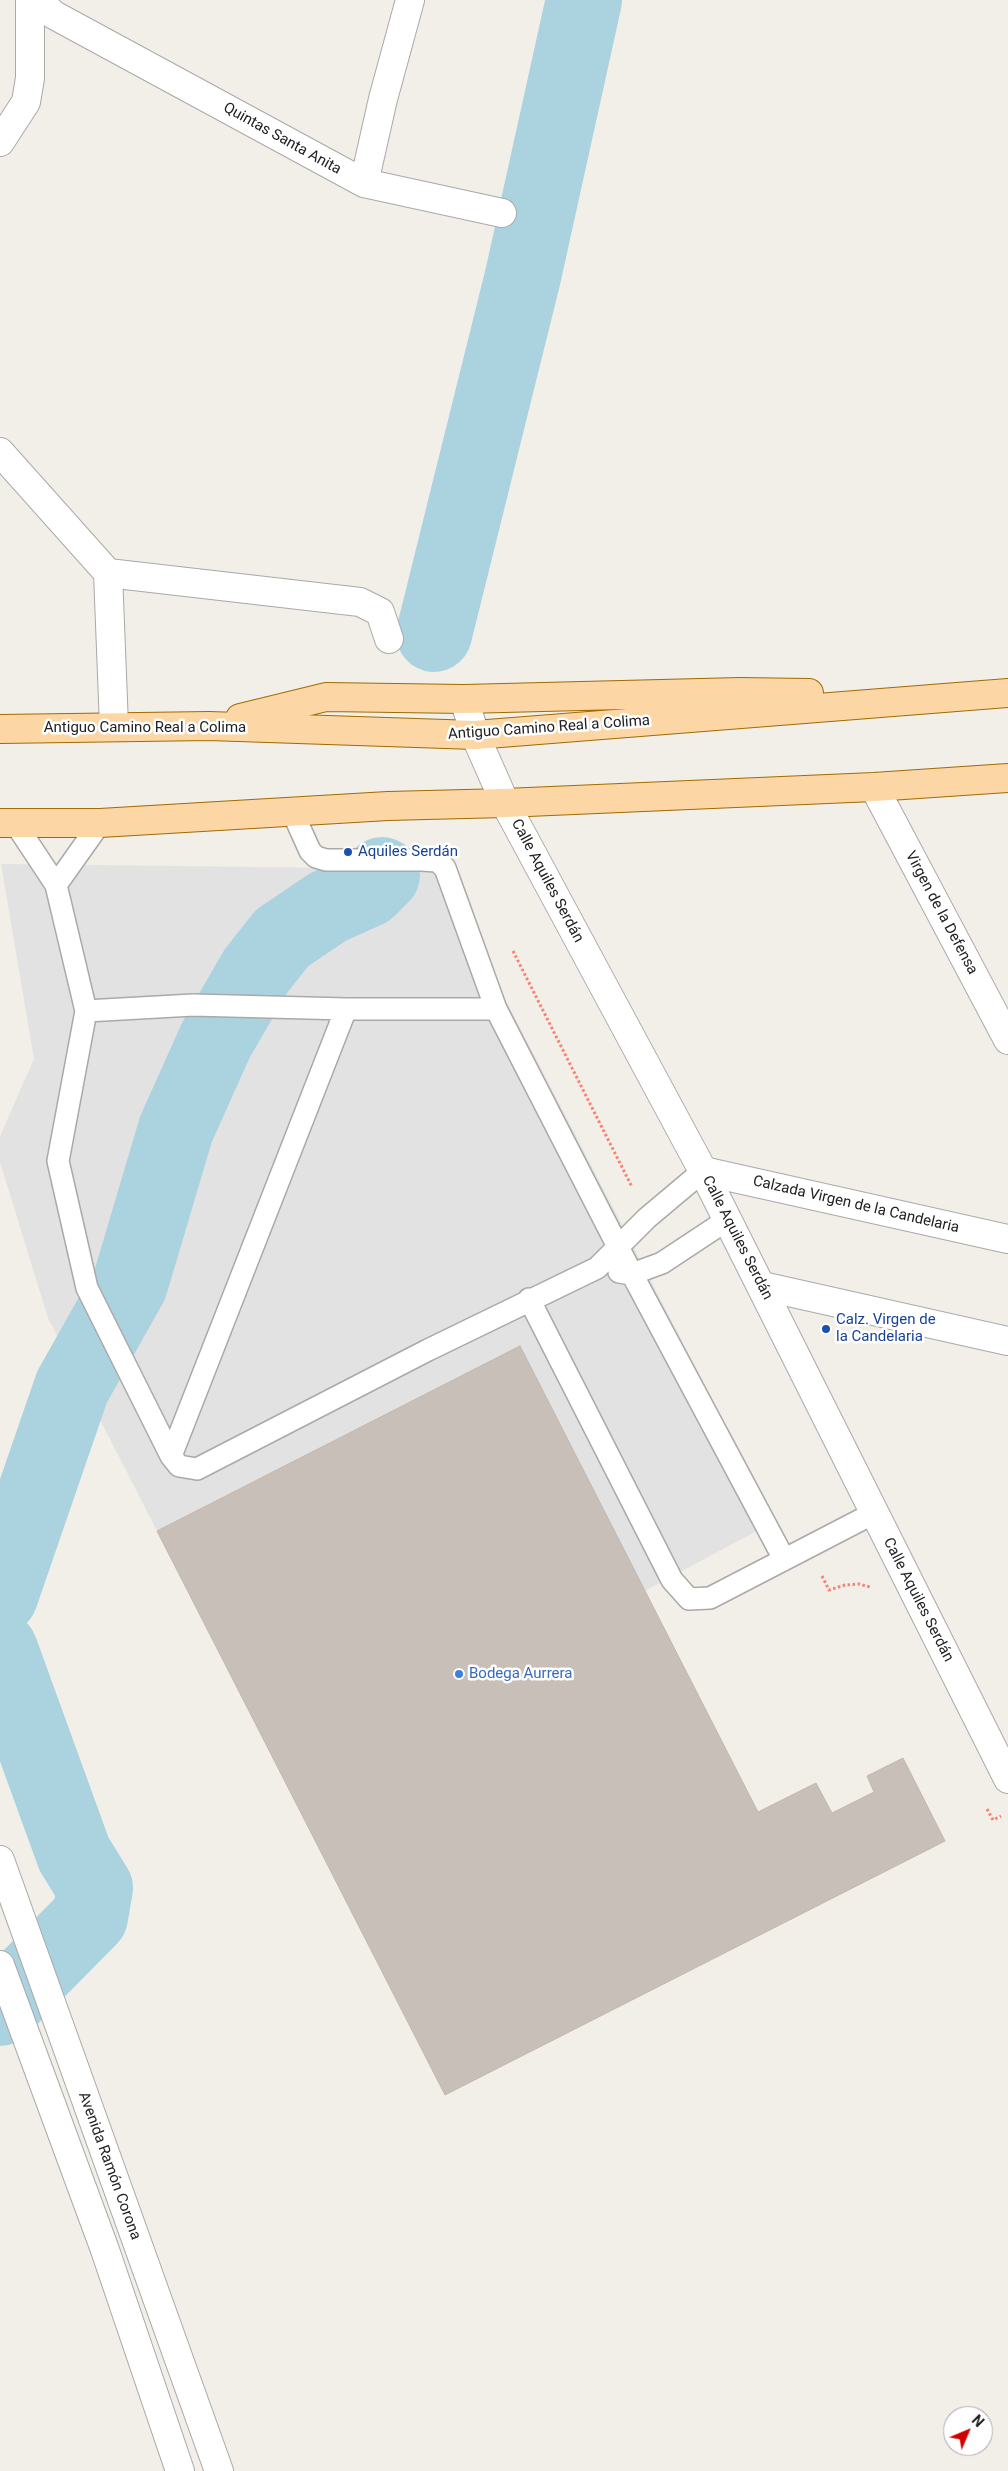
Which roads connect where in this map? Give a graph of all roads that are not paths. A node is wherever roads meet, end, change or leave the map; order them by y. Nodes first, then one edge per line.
1 (30, 0) edge
2 (37, 0) edge
3 (410, 0) edge
4 (0, 142) edge
5 (364, 183) junction
6 (502, 213) dead end
7 (0, 452) edge
8 (108, 573) junction
9 (388, 639) dead end
10 (996, 694) edge
11 (464, 699) junction
12 (114, 726) junction
13 (209, 726) junction
14 (0, 729) edge
15 (475, 736) junction
16 (1008, 778) edge
17 (874, 787) junction
18 (505, 803) junction
19 (292, 811) junction
20 (8, 823) edge
21 (100, 823) junction
22 (56, 885) junction
23 (346, 1009) junction
24 (496, 1009) junction
25 (86, 1011) junction
26 (1008, 1040) edge
27 (703, 1171) junction
28 (728, 1220) junction
29 (1008, 1240) edge
30 (618, 1247) junction
31 (597, 1268) junction
32 (632, 1274) junction
33 (762, 1286) junction
34 (529, 1299) junction
35 (1008, 1341) edge
36 (171, 1456) junction
37 (874, 1513) junction
38 (784, 1559) junction
39 (1008, 1779) edge
40 (0, 1860) edge
41 (8, 1910) edge
42 (0, 1965) edge
43 (180, 2471) edge
44 (219, 2471) edge

1 - 4 street
2 - 5 street, Quintas Santa Anita
3 - 5 street
5 - 6 street, Quintas Santa Anita
7 - 8 street
8 - 9 street
8 - 12 street
10 - 11 main road
10 - 15 main road, Antiguo Camino Real a Colima
11 - 13 main road
11 - 15 street, Calle Aquiles Serdán
12 - 13 main road, Antiguo Camino Real a Colima
12 - 14 main road, Antiguo Camino Real a Colima
13 - 15 main road, Antiguo Camino Real a Colima
15 - 18 street, Calle Aquiles Serdán
16 - 17 main road
17 - 18 main road
17 - 26 street, Virgen de la Defensa
18 - 19 main road
18 - 27 street, Calle Aquiles Serdán
19 - 21 main road
19 - 24 lane
20 - 21 main road
20 - 22 lane
21 - 22 lane
22 - 25 lane
23 - 24 lane
23 - 25 lane
23 - 36 lane
24 - 30 lane
25 - 36 lane
27 - 28 street, Calle Aquiles Serdán
27 - 29 street, Calzada Virgen de la Candelaria
27 - 30 lane
28 - 32 lane
28 - 33 street, Calle Aquiles Serdán
30 - 31 lane
30 - 32 lane
31 - 32 lane
31 - 34 lane
32 - 38 lane
33 - 35 street
33 - 37 street, Calle Aquiles Serdán
34 - 36 lane
34 - 38 lane
37 - 38 lane
37 - 39 street, Calle Aquiles Serdán
40 - 41 street, Avenida Ramón Corona
41 - 44 street, Avenida Ramón Corona
42 - 43 street

